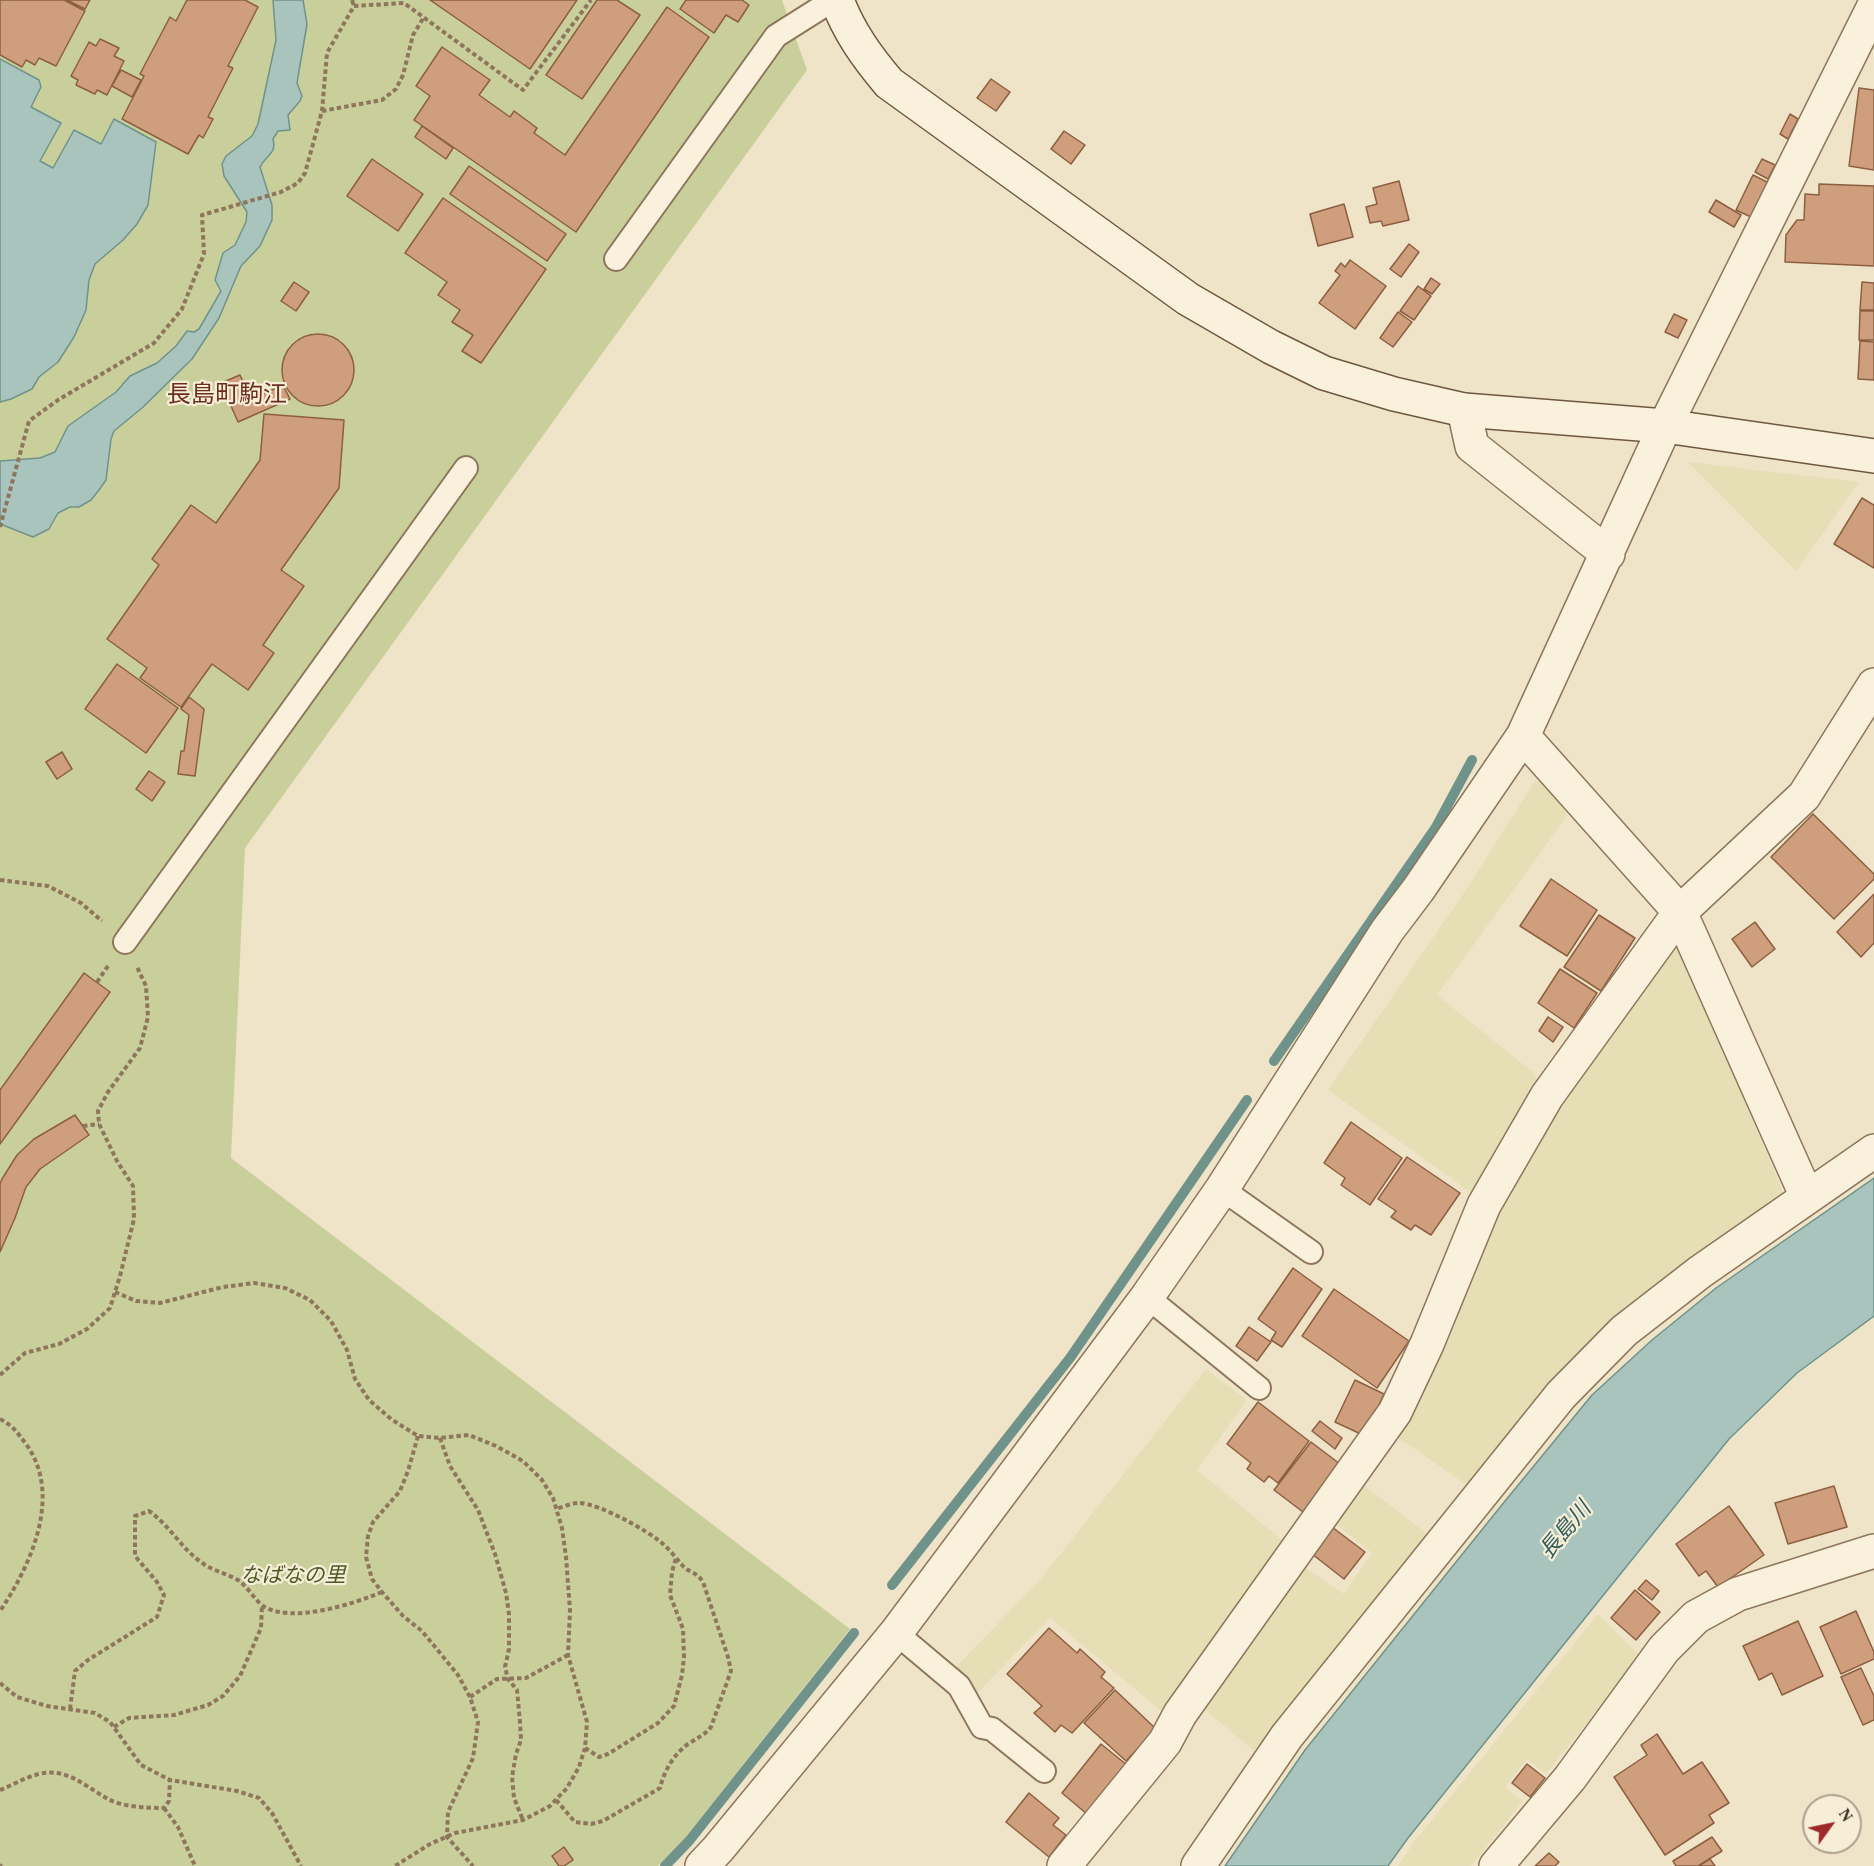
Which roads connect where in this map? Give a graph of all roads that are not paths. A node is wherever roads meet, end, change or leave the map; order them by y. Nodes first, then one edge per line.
1 (835, 0) edge
2 (1874, 6) edge
3 (616, 259) dead end
4 (1464, 410) junction
5 (1665, 426) junction
6 (1874, 456) edge
7 (466, 468) dead end
8 (1608, 554) junction
9 (1874, 685) edge
10 (1523, 736) junction
11 (1680, 912) junction
12 (125, 942) road end
13 (1874, 1150) edge
14 (1222, 1189) junction
15 (1807, 1197) junction
16 (1311, 1252) dead end
17 (1147, 1297) junction
18 (1260, 1388) dead end
19 (1874, 1551) edge
20 (896, 1633) junction
21 (1044, 1771) dead end
22 (702, 1866) edge
23 (1064, 1866) edge
24 (1197, 1866) edge
25 (1496, 1866) edge

1 - 3 lane
1 - 4 street
2 - 5 street
4 - 5 street
4 - 8 street
5 - 6 street
5 - 8 street
7 - 12 lane
8 - 10 street
9 - 11 street
10 - 11 street
10 - 14 street
11 - 15 street
11 - 23 street
13 - 15 street
14 - 16 lane
14 - 17 street
15 - 24 street
17 - 18 lane
17 - 20 street
19 - 25 street
20 - 21 lane
20 - 22 street

